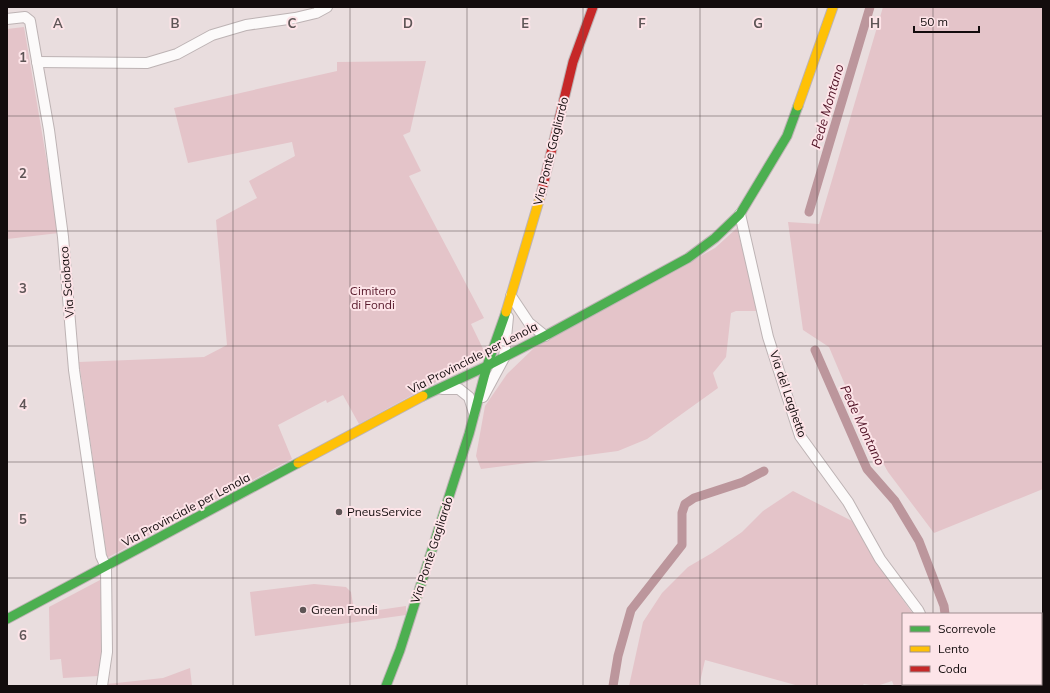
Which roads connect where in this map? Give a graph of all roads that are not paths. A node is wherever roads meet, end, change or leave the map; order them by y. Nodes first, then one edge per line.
1 (327, 7) edge
2 (593, 7) edge
3 (833, 7) edge
4 (7, 19) edge
5 (37, 62) junction
6 (740, 214) junction
7 (511, 296) junction
8 (545, 336) junction
9 (504, 358) junction
10 (486, 366) junction
11 (440, 389) junction
12 (474, 413) junction
13 (106, 567) junction
14 (920, 613) edge
15 (7, 619) edge
16 (102, 686) edge
17 (386, 686) edge

1 - 5 street
2 - 7 main road, Via Ponte Gagliardo
3 - 6 main road, Via Provinciale per Lenola
4 - 5 street, Via Sciobaco
5 - 13 street, Via Sciobaco
6 - 8 main road, Via Provinciale per Lenola
6 - 14 street, Via del Laghetto
7 - 8 street
7 - 9 street, Via Ponte Gagliardo
7 - 10 main road, Via Ponte Gagliardo
8 - 9 main road, Via Provinciale per Lenola
9 - 10 main road, Via Provinciale per Lenola
9 - 12 street, Via Ponte Gagliardo
10 - 11 main road, Via Provinciale per Lenola
10 - 12 main road, Via Ponte Gagliardo
11 - 12 street
11 - 13 main road, Via Provinciale per Lenola
12 - 17 main road, Via Ponte Gagliardo
13 - 15 main road, Via Provinciale per Lenola
13 - 16 street

